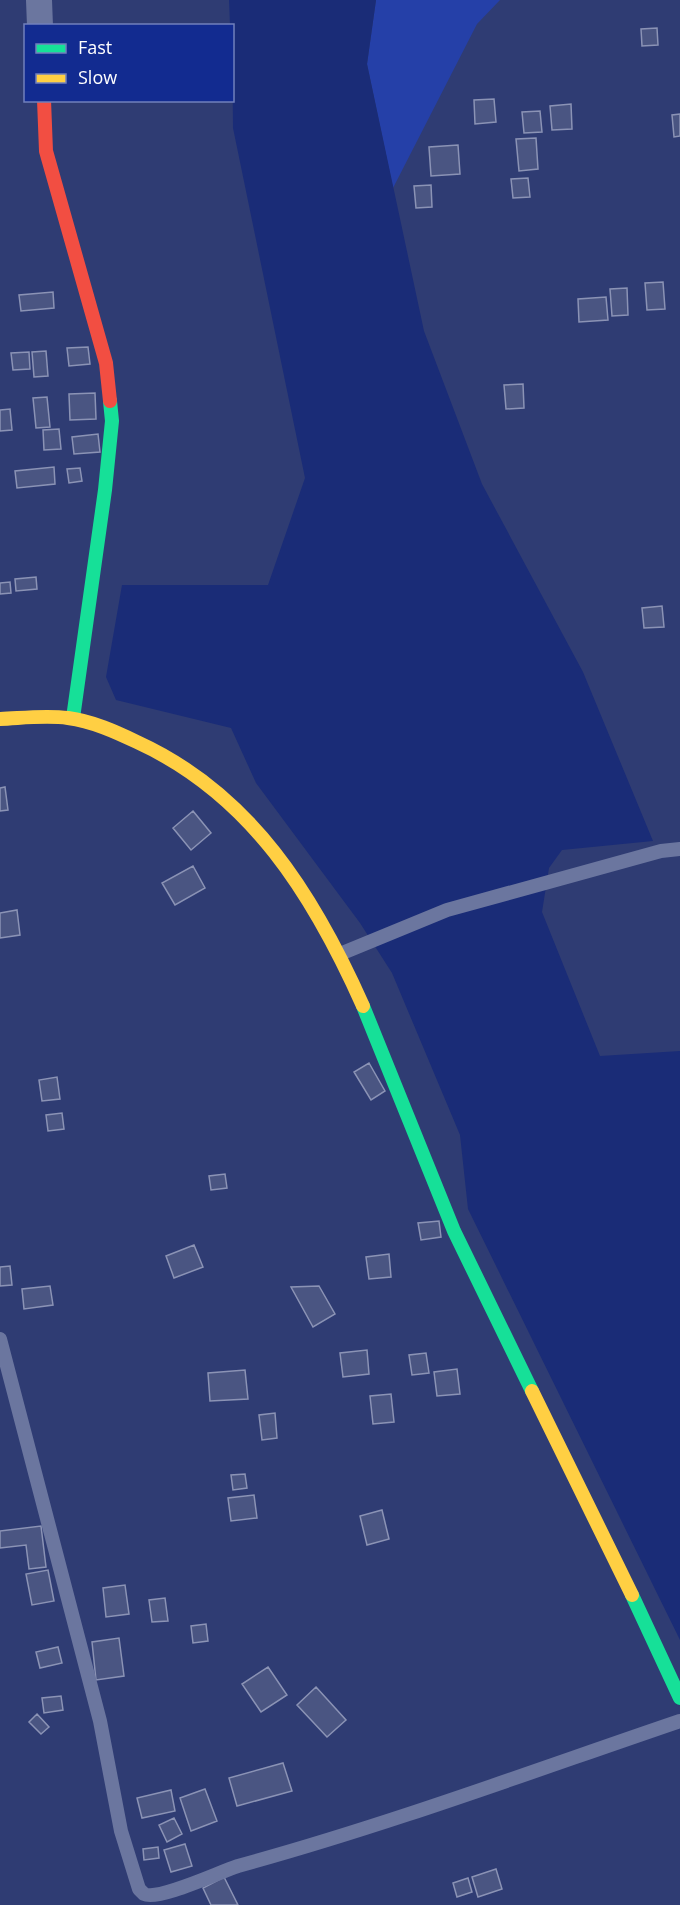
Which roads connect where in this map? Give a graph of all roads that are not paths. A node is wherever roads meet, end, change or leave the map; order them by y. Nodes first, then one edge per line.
1 (39, 0) edge
2 (40, 24) edge
3 (44, 102) edge
4 (73, 718) junction
5 (0, 719) edge
6 (680, 849) edge
7 (340, 954) junction
8 (0, 1339) edge
9 (680, 1698) edge
10 (680, 1721) edge

1 - 2 street
3 - 4 street
4 - 5 street
4 - 7 street
6 - 7 lane
7 - 9 street
8 - 10 lane

